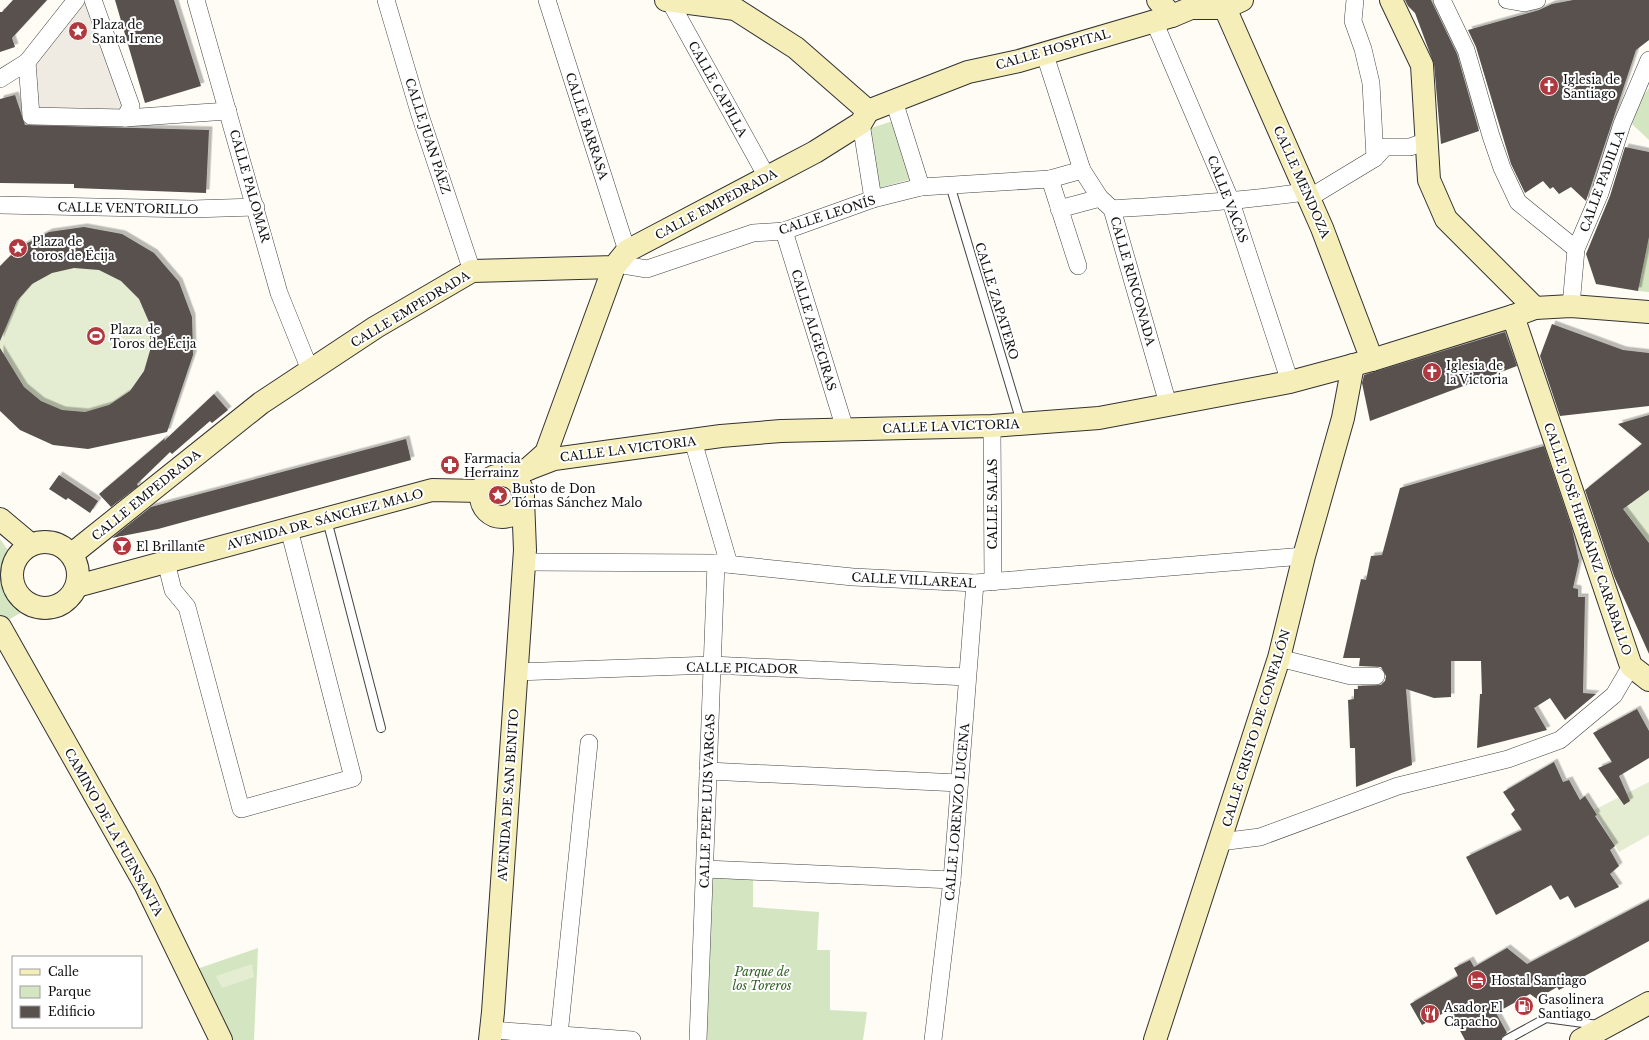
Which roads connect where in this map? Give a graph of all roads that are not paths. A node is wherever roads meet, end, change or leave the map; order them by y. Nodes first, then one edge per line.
1 (76, 0) edge
2 (92, 0) edge
3 (196, 0) edge
4 (386, 0) edge
5 (547, 0) edge
6 (668, 0) edge
7 (1354, 0) edge
8 (1391, 0) edge
9 (1442, 0) edge
10 (1507, 0) edge
11 (1537, 0) edge
12 (1230, 3) edge
13 (732, 5) edge
14 (1162, 12) edge
15 (1044, 52) junction
16 (1649, 60) edge
17 (27, 62) junction
18 (0, 79) edge
19 (894, 101) junction
20 (228, 111) junction
21 (864, 117) junction
22 (125, 118) junction
23 (1427, 141) junction
24 (1375, 158) junction
25 (1082, 170) junction
26 (767, 177) junction
27 (1050, 179) junction
28 (950, 185) junction
29 (922, 187) junction
30 (1307, 195) junction
31 (874, 199) junction
32 (1230, 199) junction
33 (1106, 203) junction
34 (0, 205) edge
35 (256, 207) junction
36 (1059, 209) junction
37 (784, 231) junction
38 (1576, 249) junction
39 (619, 261) junction
40 (1078, 266) dead end
41 (472, 271) junction
42 (1571, 306) junction
43 (1535, 308) junction
44 (1649, 312) edge
45 (1513, 316) junction
46 (1362, 362) junction
47 (310, 370) junction
48 (1290, 382) junction
49 (1168, 404) junction
50 (1022, 424) junction
51 (992, 426) junction
52 (845, 429) junction
53 (693, 441) junction
54 (518, 472) junction
55 (481, 491) junction
56 (524, 499) junction
57 (504, 518) junction
58 (0, 519) edge
59 (327, 519) junction
60 (289, 529) junction
61 (31, 545) junction
62 (72, 554) junction
63 (524, 556) junction
64 (1304, 556) junction
65 (166, 562) junction
66 (723, 563) junction
67 (993, 582) junction
68 (975, 583) junction
69 (77, 586) junction
70 (32, 606) junction
71 (0, 626) edge
72 (1279, 658) junction
73 (712, 665) junction
74 (1631, 666) junction
75 (516, 672) junction
76 (1376, 676) dead end
77 (967, 677) junction
78 (1649, 680) edge
79 (381, 728) dead end
80 (589, 743) dead end
81 (708, 770) junction
82 (959, 783) junction
83 (1220, 842) junction
84 (705, 869) junction
85 (952, 880) junction
86 (1649, 1003) edge
87 (1649, 1017) edge
88 (1607, 1033) edge
89 (490, 1035) edge
90 (559, 1035) junction
91 (222, 1040) edge
92 (632, 1040) edge
93 (698, 1040) edge
94 (933, 1040) edge
95 (1154, 1040) edge
96 (1506, 1040) edge
97 (1582, 1040) edge

1 - 17 street
2 - 22 street
3 - 20 street, CALLE PALOMAR
4 - 41 street, CALLE JUAN PÁEZ
5 - 39 street, CALLE BARRASA
6 - 13 street
6 - 26 street, CALLE CAPILLA
7 - 24 street
8 - 23 street
9 - 38 street
10 - 11 street
12 - 14 street, CALLE HOSPITAL
12 - 30 street, CALLE MENDOZA
13 - 21 street
14 - 15 street, CALLE HOSPITAL
14 - 32 street, CALLE VACAS
15 - 19 street, CALLE HOSPITAL
15 - 25 street, CALLE RINCONADA
16 - 38 street, CALLE PADILLA
17 - 18 street
17 - 22 street
19 - 21 street, CALLE HOSPITAL
19 - 29 street
20 - 22 street
20 - 35 street, CALLE PALOMAR
21 - 26 street, CALLE EMPEDRADA
21 - 31 street
23 - 24 street
23 - 43 street
24 - 30 street
25 - 27 street, CALLE LEONÍS
25 - 33 street, CALLE RINCONADA
26 - 39 street, CALLE EMPEDRADA
27 - 28 street, CALLE LEONÍS
27 - 36 street
28 - 29 street, CALLE LEONÍS
28 - 50 lane, CALLE ZAPATERO
29 - 31 street, CALLE LEONÍS
30 - 32 street
30 - 46 street, CALLE MENDOZA
31 - 37 street, CALLE LEONÍS
32 - 33 street
32 - 48 street, CALLE VACAS
33 - 36 street
33 - 49 street, CALLE RINCONADA
34 - 35 street, CALLE VENTORILLO
35 - 47 street, CALLE PALOMAR
36 - 40 street
37 - 39 street, CALLE LEONÍS
37 - 52 street, CALLE ALGECIRAS
38 - 42 street, CALLE PADILLA
39 - 41 street, CALLE EMPEDRADA
39 - 54 street
41 - 47 street, CALLE EMPEDRADA
42 - 43 street, CALLE LA VICTORIA
42 - 44 street, CALLE LA VICTORIA
43 - 45 street, CALLE LA VICTORIA
45 - 46 street, CALLE LA VICTORIA
45 - 74 street, CALLE JOSÉ HERRÁINZ CARABALLO
46 - 48 street, CALLE LA VICTORIA
46 - 64 street, CALLE CRISTO DE CONFALÓN
47 - 62 street, CALLE EMPEDRADA
48 - 49 street, CALLE LA VICTORIA
49 - 50 street, CALLE LA VICTORIA
50 - 51 street, CALLE LA VICTORIA
51 - 52 street, CALLE LA VICTORIA
51 - 67 street, CALLE SALAS
52 - 53 street, CALLE LA VICTORIA
53 - 54 street, CALLE LA VICTORIA
53 - 66 street, CALLE PEPE LUIS VARGAS
54 - 55 street
54 - 56 street
55 - 57 street
55 - 59 street, AVENIDA DR. SÁNCHEZ MALO
56 - 57 street
56 - 63 street, AVENIDA DE SAN BENITO
57 - 63 street
58 - 61 street
59 - 60 street, AVENIDA DR. SÁNCHEZ MALO
59 - 79 lane
60 - 65 street, AVENIDA DR. SÁNCHEZ MALO
60 - 65 street
61 - 62 street
61 - 70 street
62 - 69 street
63 - 66 street, CALLE VILLAREAL
63 - 75 street, AVENIDA DE SAN BENITO
64 - 67 street, CALLE VILLAREAL
64 - 72 street, CALLE CRISTO DE CONFALÓN
65 - 69 street, AVENIDA DR. SÁNCHEZ MALO
66 - 68 street, CALLE VILLAREAL
66 - 73 street, CALLE PEPE LUIS VARGAS
67 - 68 street, CALLE VILLAREAL
68 - 77 street, CALLE LORENZO LUCENA
69 - 70 street
70 - 71 street
71 - 91 street, CAMINO DE LA FUENSANTA
72 - 76 street
72 - 83 street, CALLE CRISTO DE CONFALÓN
73 - 75 street, CALLE PICADOR
73 - 77 street, CALLE PICADOR
73 - 81 street, CALLE PEPE LUIS VARGAS
74 - 78 street
74 - 83 street, CALLE JOSÉ HERRÁINZ CARABALLO
75 - 89 street, AVENIDA DE SAN BENITO
77 - 82 street, CALLE LORENZO LUCENA
80 - 90 street
81 - 82 street
81 - 84 street, CALLE PEPE LUIS VARGAS
82 - 85 street, CALLE LORENZO LUCENA
83 - 95 street, CALLE CRISTO DE CONFALÓN
84 - 85 street
84 - 93 street, CALLE PEPE LUIS VARGAS
85 - 94 street, CALLE LORENZO LUCENA
86 - 88 street
87 - 88 street
88 - 96 lane
88 - 97 street
89 - 90 street
90 - 92 street

